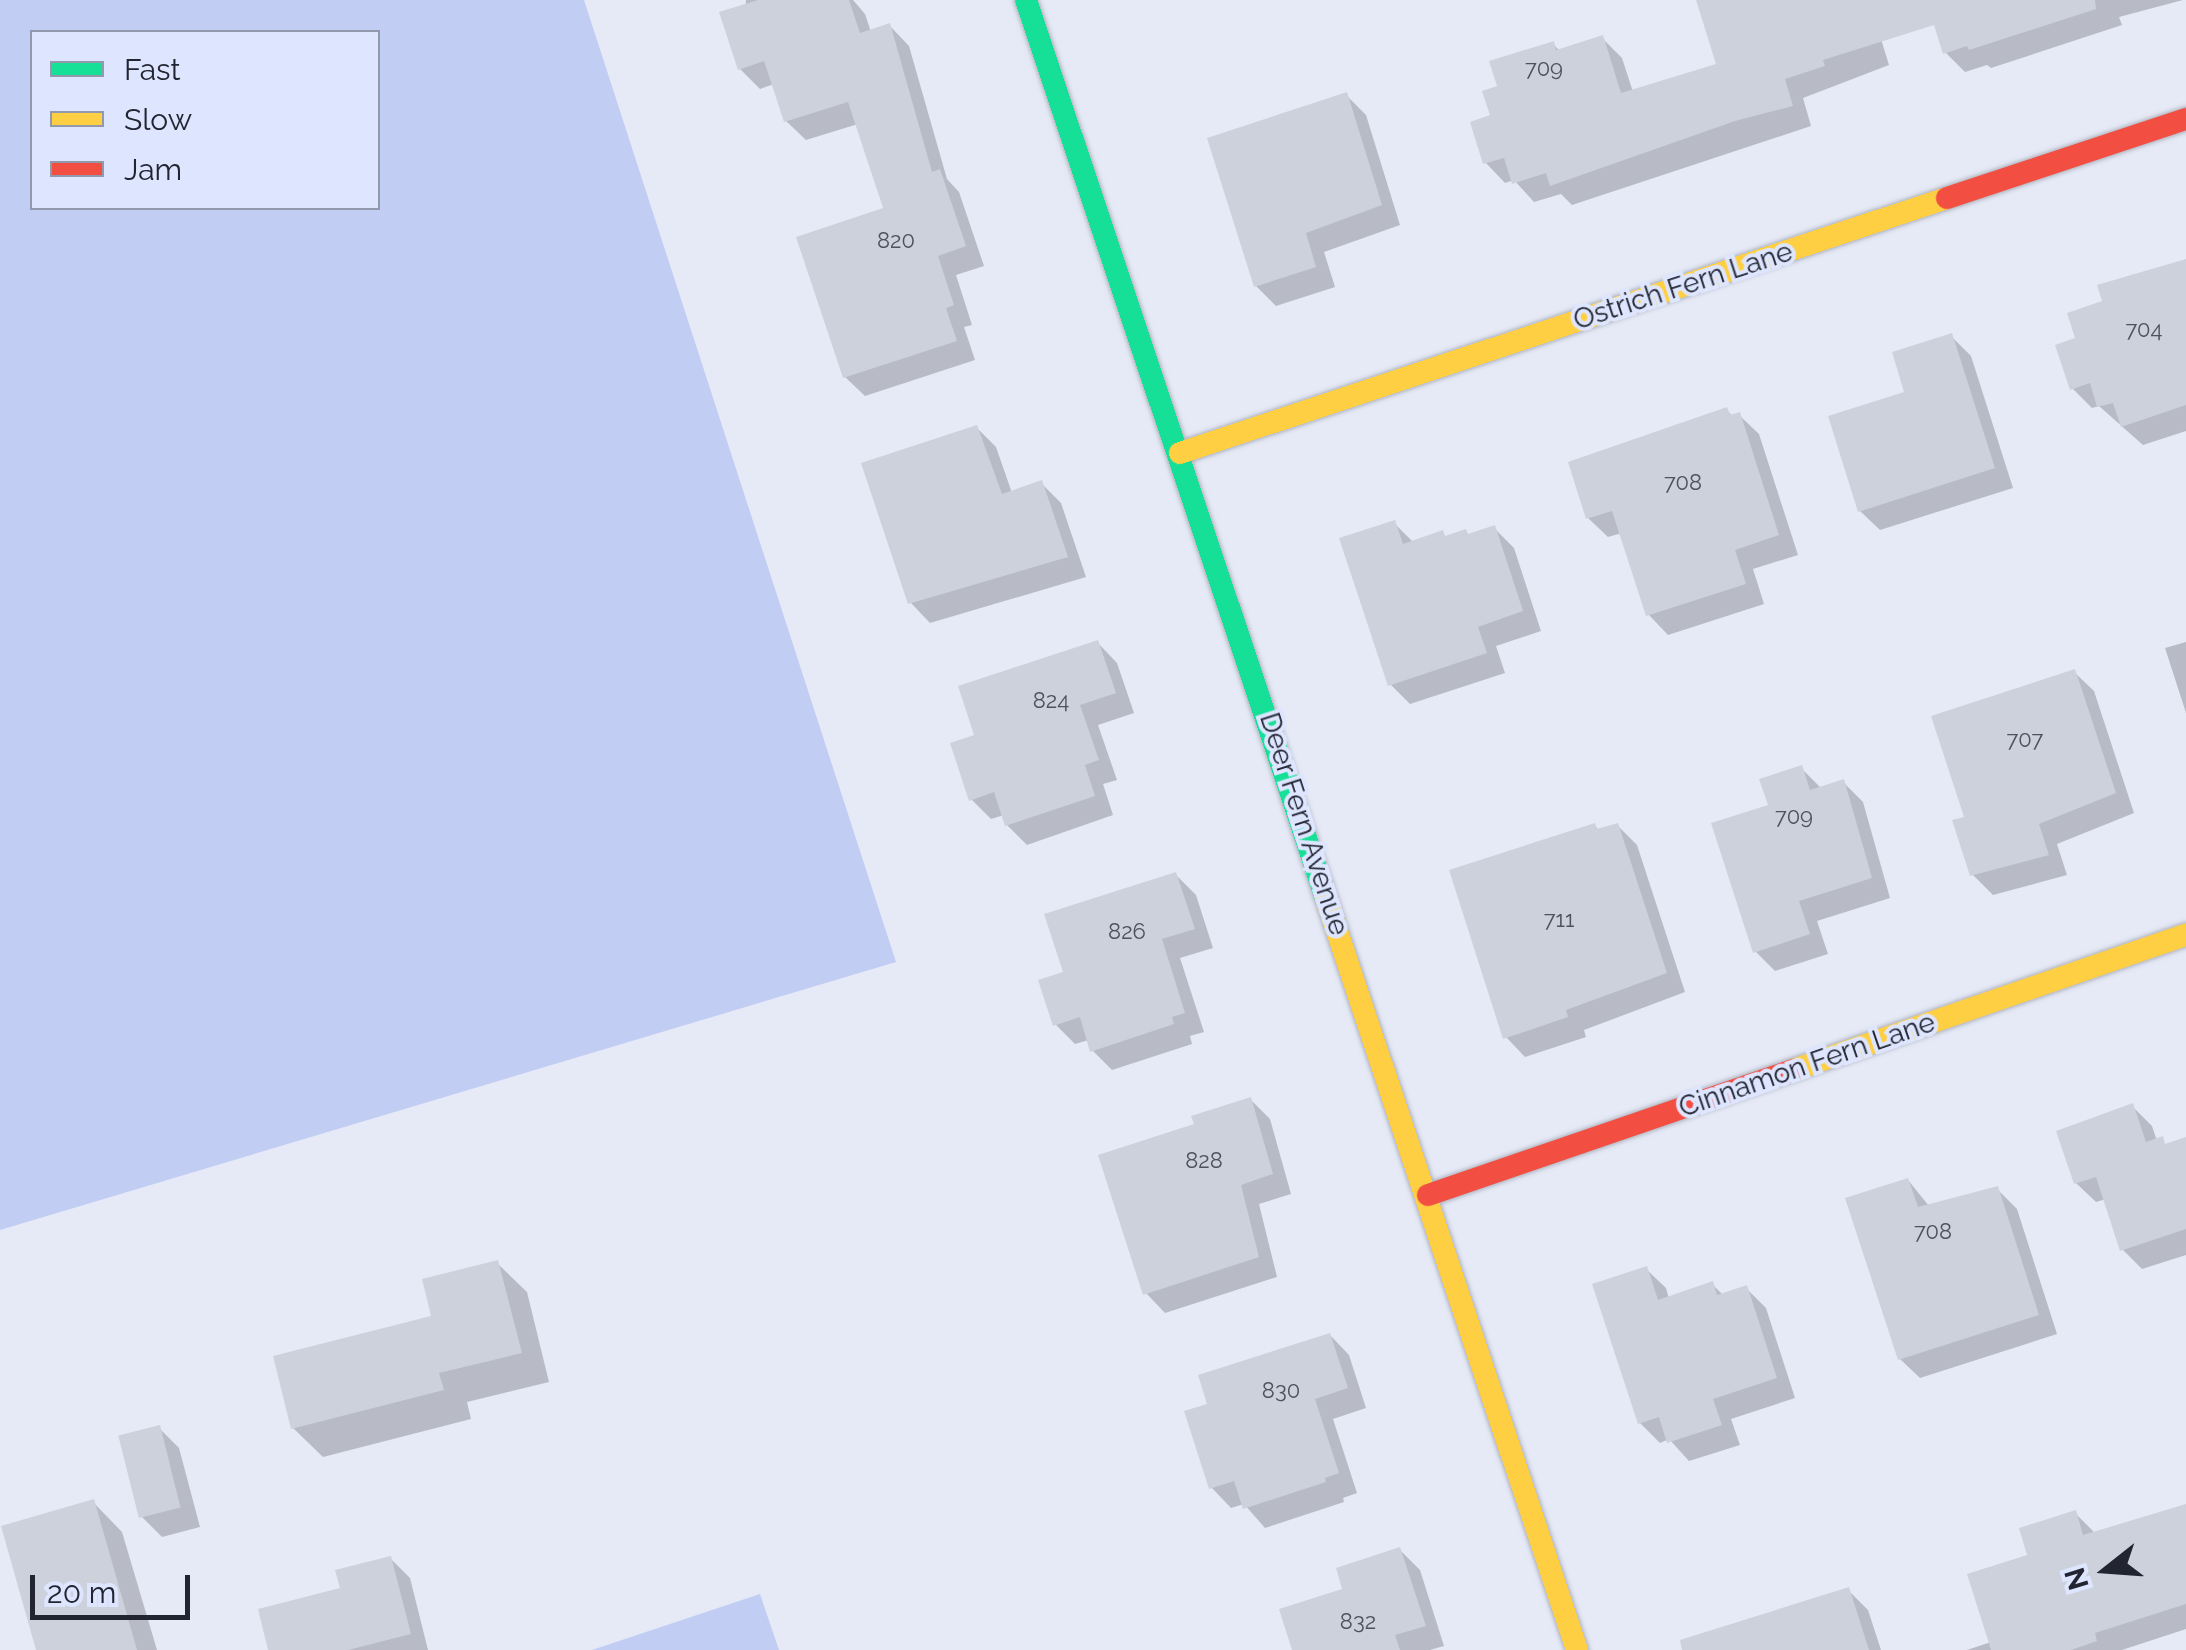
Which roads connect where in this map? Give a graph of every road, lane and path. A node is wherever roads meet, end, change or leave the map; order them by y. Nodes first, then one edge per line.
1 (1026, 0) edge
2 (2186, 119) edge
3 (1180, 454) junction
4 (2186, 935) edge
5 (1428, 1195) junction
6 (1577, 1650) edge

1 - 3 street, Deer Fern Avenue
2 - 3 street, Ostrich Fern Lane
3 - 5 street, Deer Fern Avenue
4 - 5 street, Cinnamon Fern Lane
5 - 6 street, Deer Fern Avenue

